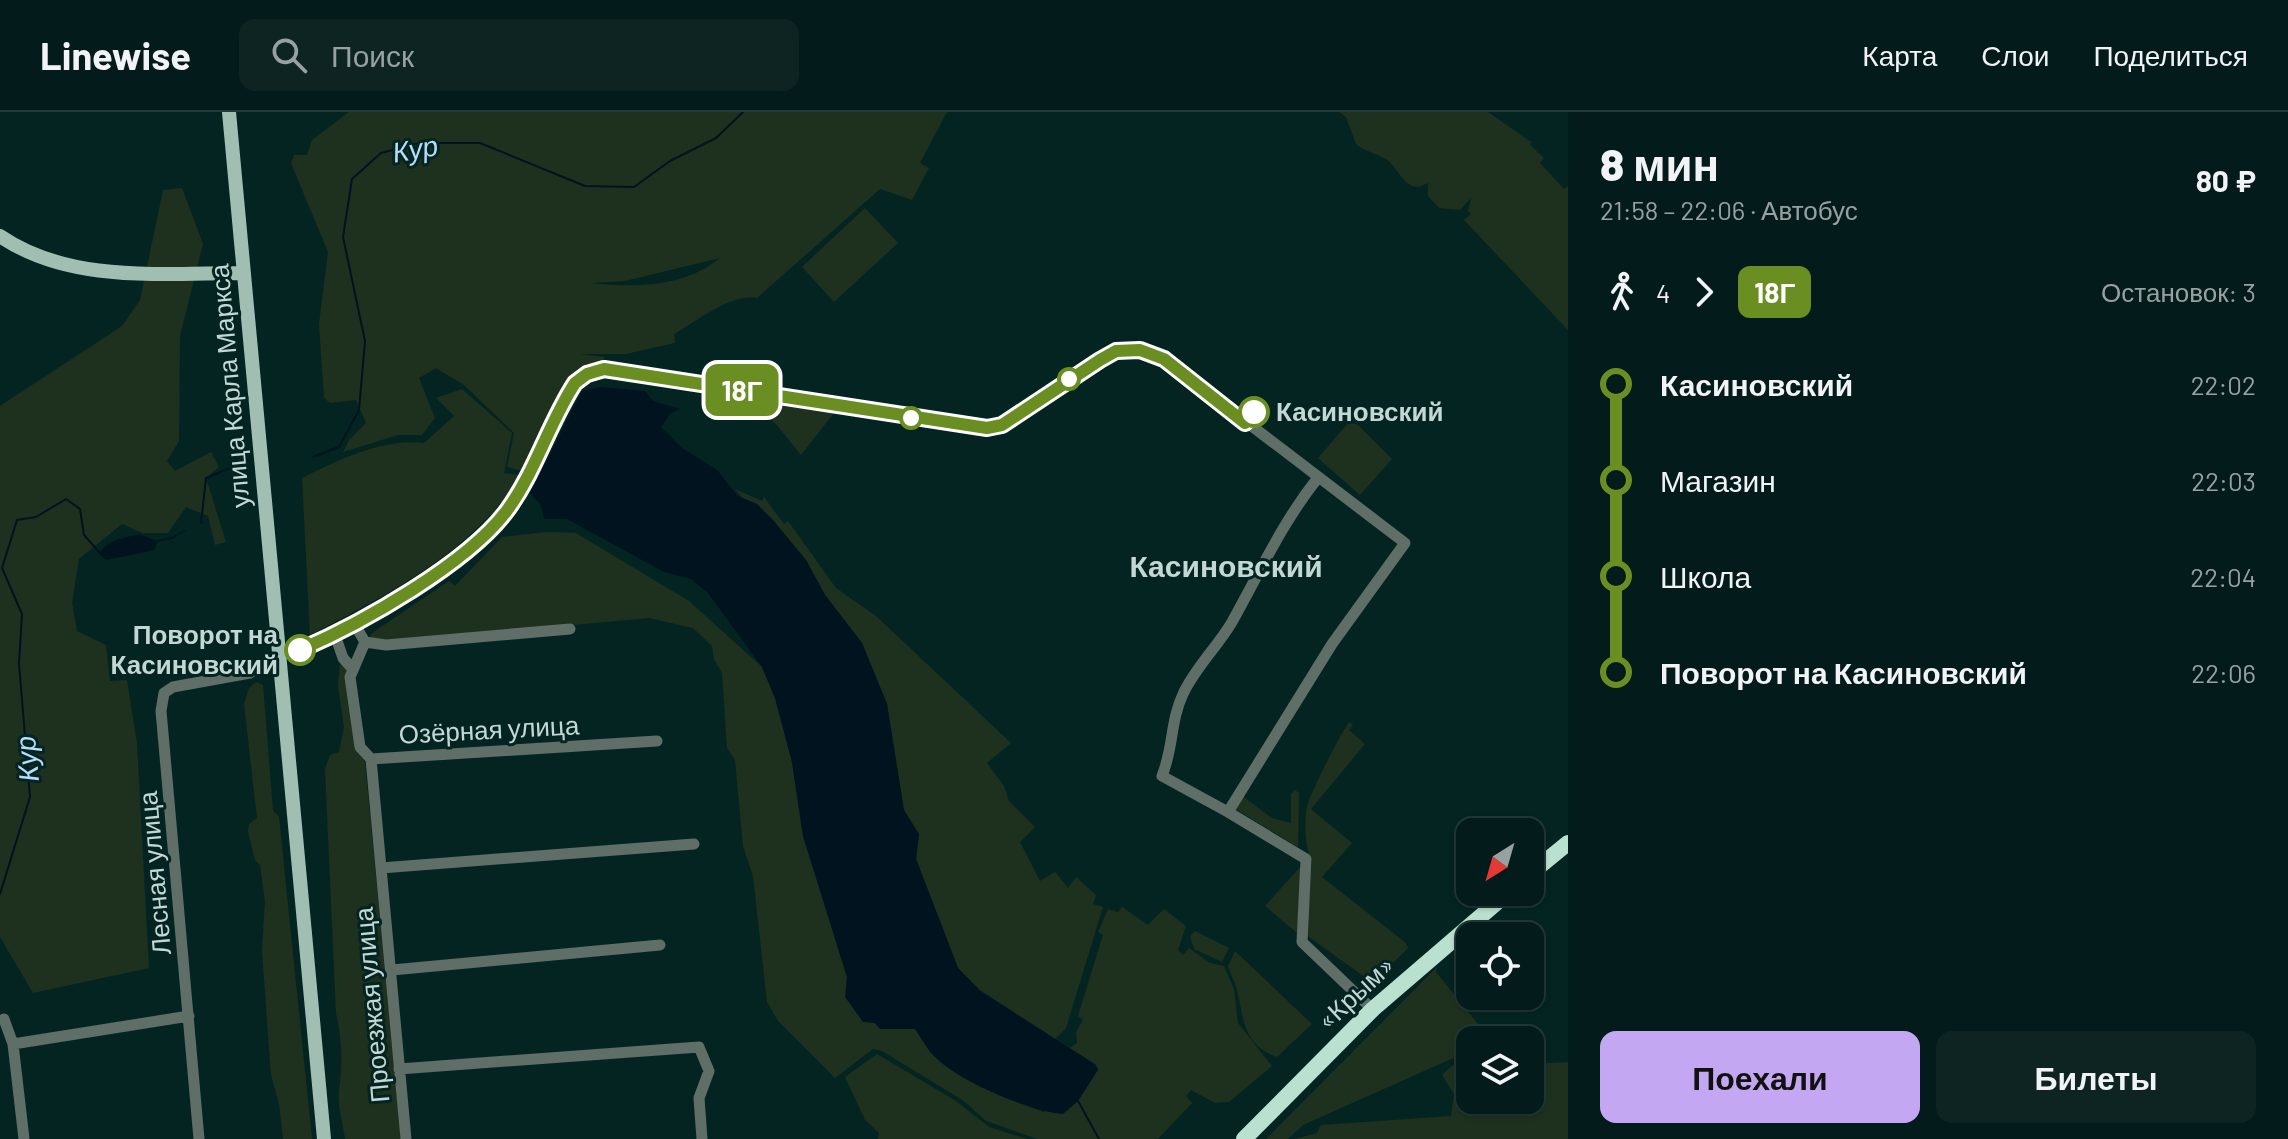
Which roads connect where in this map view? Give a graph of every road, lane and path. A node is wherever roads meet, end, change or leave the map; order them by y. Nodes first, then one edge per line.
1 (229, 112) edge
2 (0, 236) edge
3 (244, 273) junction
4 (1317, 479) junction
5 (355, 625) junction
6 (570, 629) dead end
7 (335, 635) junction
8 (365, 642) junction
9 (279, 656) junction
10 (351, 667) junction
11 (657, 741) dead end
12 (371, 759) junction
13 (1228, 812) junction
14 (1568, 836) edge
15 (1568, 843) edge
16 (694, 844) dead end
17 (1544, 855) edge
18 (1544, 863) edge
19 (381, 868) junction
20 (1483, 906) edge
21 (1493, 906) edge
22 (660, 945) dead end
23 (392, 970) junction
24 (1370, 1007) junction
25 (189, 1016) junction
26 (4, 1019) dead end
27 (13, 1044) junction
28 (399, 1069) junction
29 (24, 1139) edge
30 (199, 1139) edge
31 (324, 1139) edge
32 (406, 1139) edge
33 (702, 1139) edge
34 (1241, 1139) edge

1 - 3 main road, улица Карла Маркса
2 - 3 main road
3 - 9 main road, улица Карла Маркса
4 - 5 street
4 - 13 street
4 - 13 street
5 - 7 street
5 - 8 street
6 - 8 street
7 - 9 street
7 - 10 street
8 - 10 street
9 - 25 street, Лесная улица
9 - 31 main road, улица Карла Маркса
10 - 12 street, Озёрная улица
11 - 12 street, Озёрная улица
12 - 19 street, Проезжая улица
13 - 24 street
14 - 17 highway
15 - 18 highway
16 - 19 street
19 - 23 street, Проезжая улица
20 - 24 highway
21 - 34 highway, «Крым»
22 - 23 street
23 - 28 street, Проезжая улица
24 - 34 highway
25 - 27 street
25 - 30 street, Лесная улица
26 - 27 street
27 - 29 street
28 - 32 street, Проезжая улица
28 - 33 street

